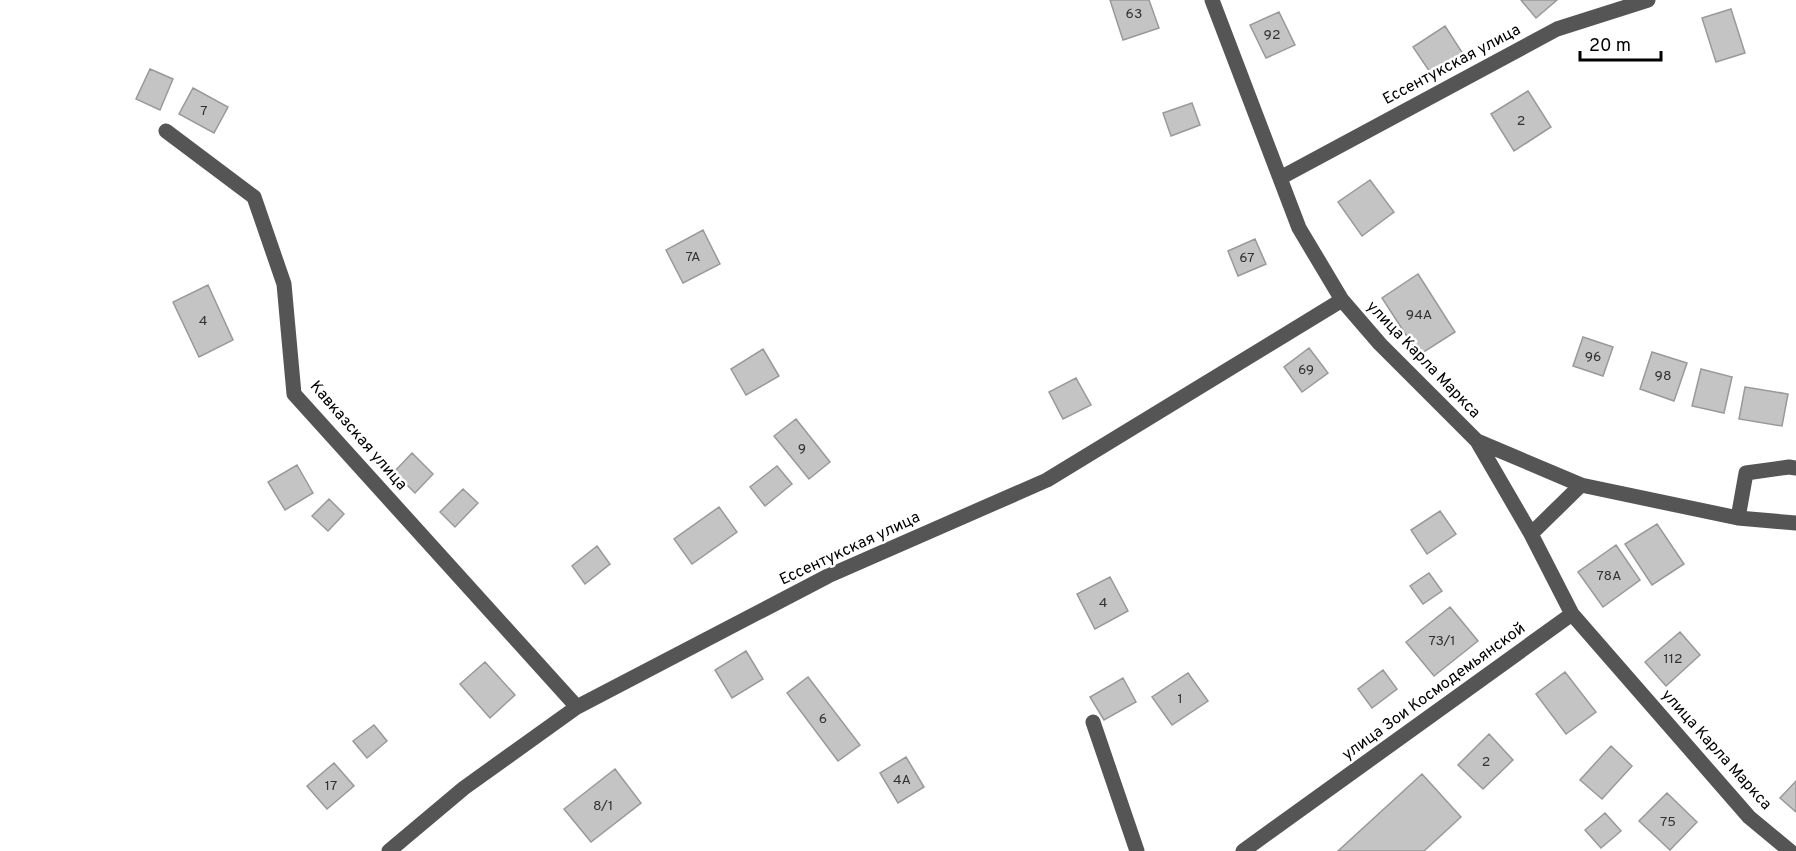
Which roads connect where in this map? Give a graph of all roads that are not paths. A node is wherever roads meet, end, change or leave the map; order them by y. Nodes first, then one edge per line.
1 (1212, 0) edge
2 (1648, 0) edge
3 (166, 131) dead end
4 (1280, 178) junction
5 (1342, 300) junction
6 (1477, 441) junction
7 (1796, 468) edge
8 (1581, 486) junction
9 (1738, 518) junction
10 (1796, 522) edge
11 (1531, 534) junction
12 (1572, 614) junction
13 (578, 707) junction
14 (1093, 722) dead end
15 (389, 851) edge
16 (1137, 851) edge
17 (1243, 851) edge
18 (1790, 851) edge

1 - 4 street, улица Карла Маркса
2 - 4 street, Ессентукская улица
3 - 13 street, Кавказская улица
4 - 5 street, улица Карла Маркса
5 - 6 street, улица Карла Маркса
5 - 13 street, Ессентукская улица
6 - 8 street, улица Карла Маркса
6 - 11 street
7 - 9 street
8 - 9 street, улица Карла Маркса
8 - 11 street
9 - 10 street, улица Карла Маркса
11 - 12 street
12 - 17 street, улица Зои Космодемьянской
12 - 18 street, улица Карла Маркса
13 - 15 street, Ессентукская улица
14 - 16 street

